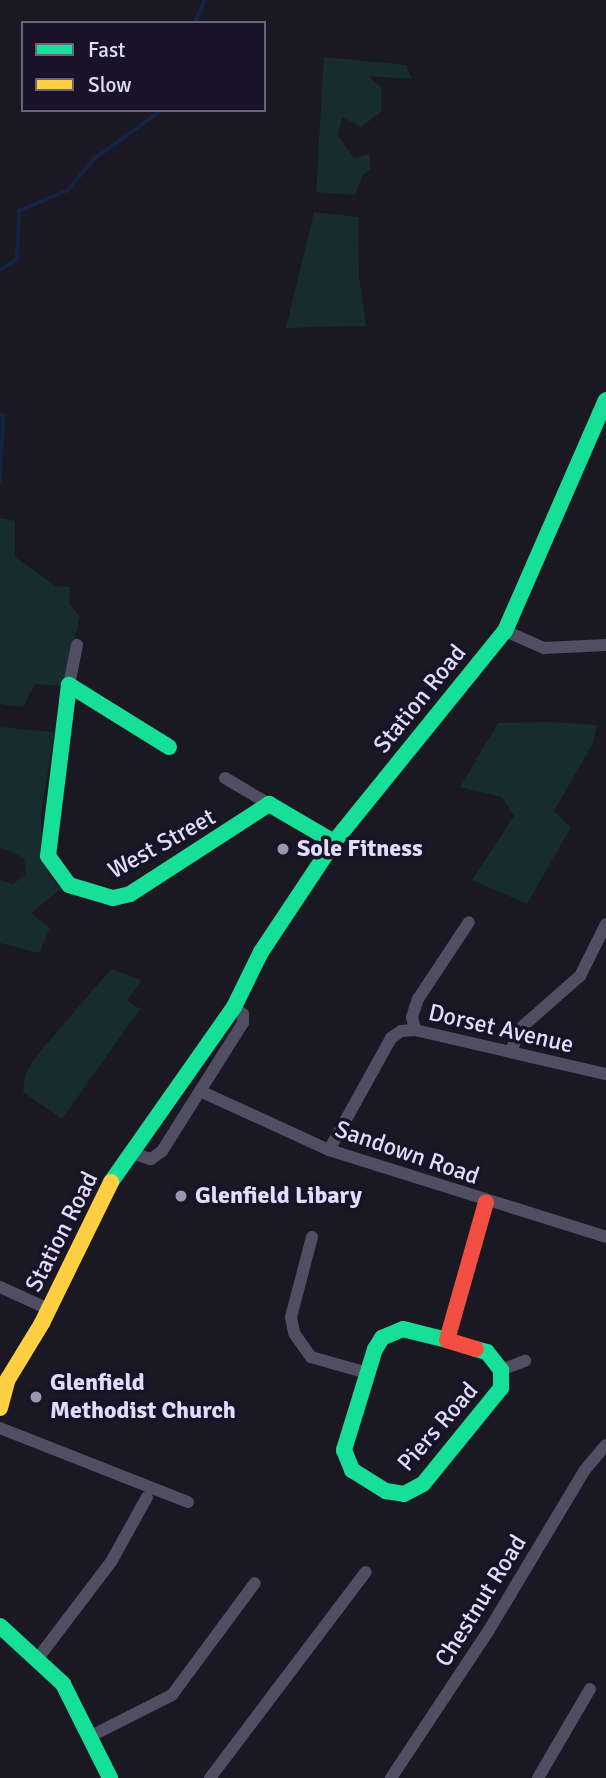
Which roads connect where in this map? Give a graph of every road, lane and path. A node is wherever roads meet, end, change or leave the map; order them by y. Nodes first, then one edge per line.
1 (606, 400) edge
2 (505, 631) junction
3 (77, 645) dead end
4 (606, 645) edge
5 (69, 685) junction
6 (169, 747) dead end
7 (225, 778) dead end
8 (270, 804) junction
9 (334, 842) junction
10 (469, 922) dead end
11 (606, 924) edge
12 (234, 1007) junction
13 (415, 1030) junction
14 (510, 1052) junction
15 (606, 1074) edge
16 (200, 1091) junction
17 (328, 1150) junction
18 (132, 1153) junction
19 (486, 1202) junction
20 (312, 1237) dead end
21 (606, 1237) edge
22 (0, 1287) edge
23 (48, 1310) junction
24 (447, 1340) junction
25 (528, 1361) dead end
26 (501, 1370) junction
27 (367, 1373) junction
28 (0, 1408) edge
29 (0, 1428) edge
30 (606, 1445) edge
31 (147, 1497) dead end
32 (188, 1502) dead end
33 (366, 1572) dead end
34 (255, 1583) dead end
35 (0, 1626) edge
36 (38, 1658) junction
37 (590, 1689) dead end
38 (91, 1737) junction
39 (110, 1778) edge
40 (210, 1778) edge
41 (391, 1778) edge
42 (538, 1778) edge

1 - 2 street, Station Road
2 - 4 street
2 - 9 street, Station Road
3 - 5 street, West Street
5 - 6 street
5 - 8 street, West Street
7 - 8 street, West Street
8 - 9 street, West Street
9 - 12 street, Station Road
10 - 13 street
11 - 14 street
12 - 16 street, Station Road
12 - 18 street, Station Road
13 - 14 street, Dorset Avenue
13 - 17 street, Dorset Avenue
14 - 15 street, Dorset Avenue
16 - 17 street, Sandown Road
16 - 18 street, Station Road
17 - 19 street, Sandown Road
18 - 23 street, Station Road
19 - 21 street, Sandown Road
19 - 24 street
20 - 27 street
22 - 23 street
23 - 28 street, Station Road
24 - 26 street, Piers Road
24 - 27 street, Piers Road
25 - 26 street, Piers Road
26 - 27 street, Piers Road
29 - 32 street
30 - 41 street, Chestnut Road
31 - 36 street
33 - 40 street
34 - 38 street
35 - 36 street
36 - 38 street
37 - 42 street
38 - 39 street

